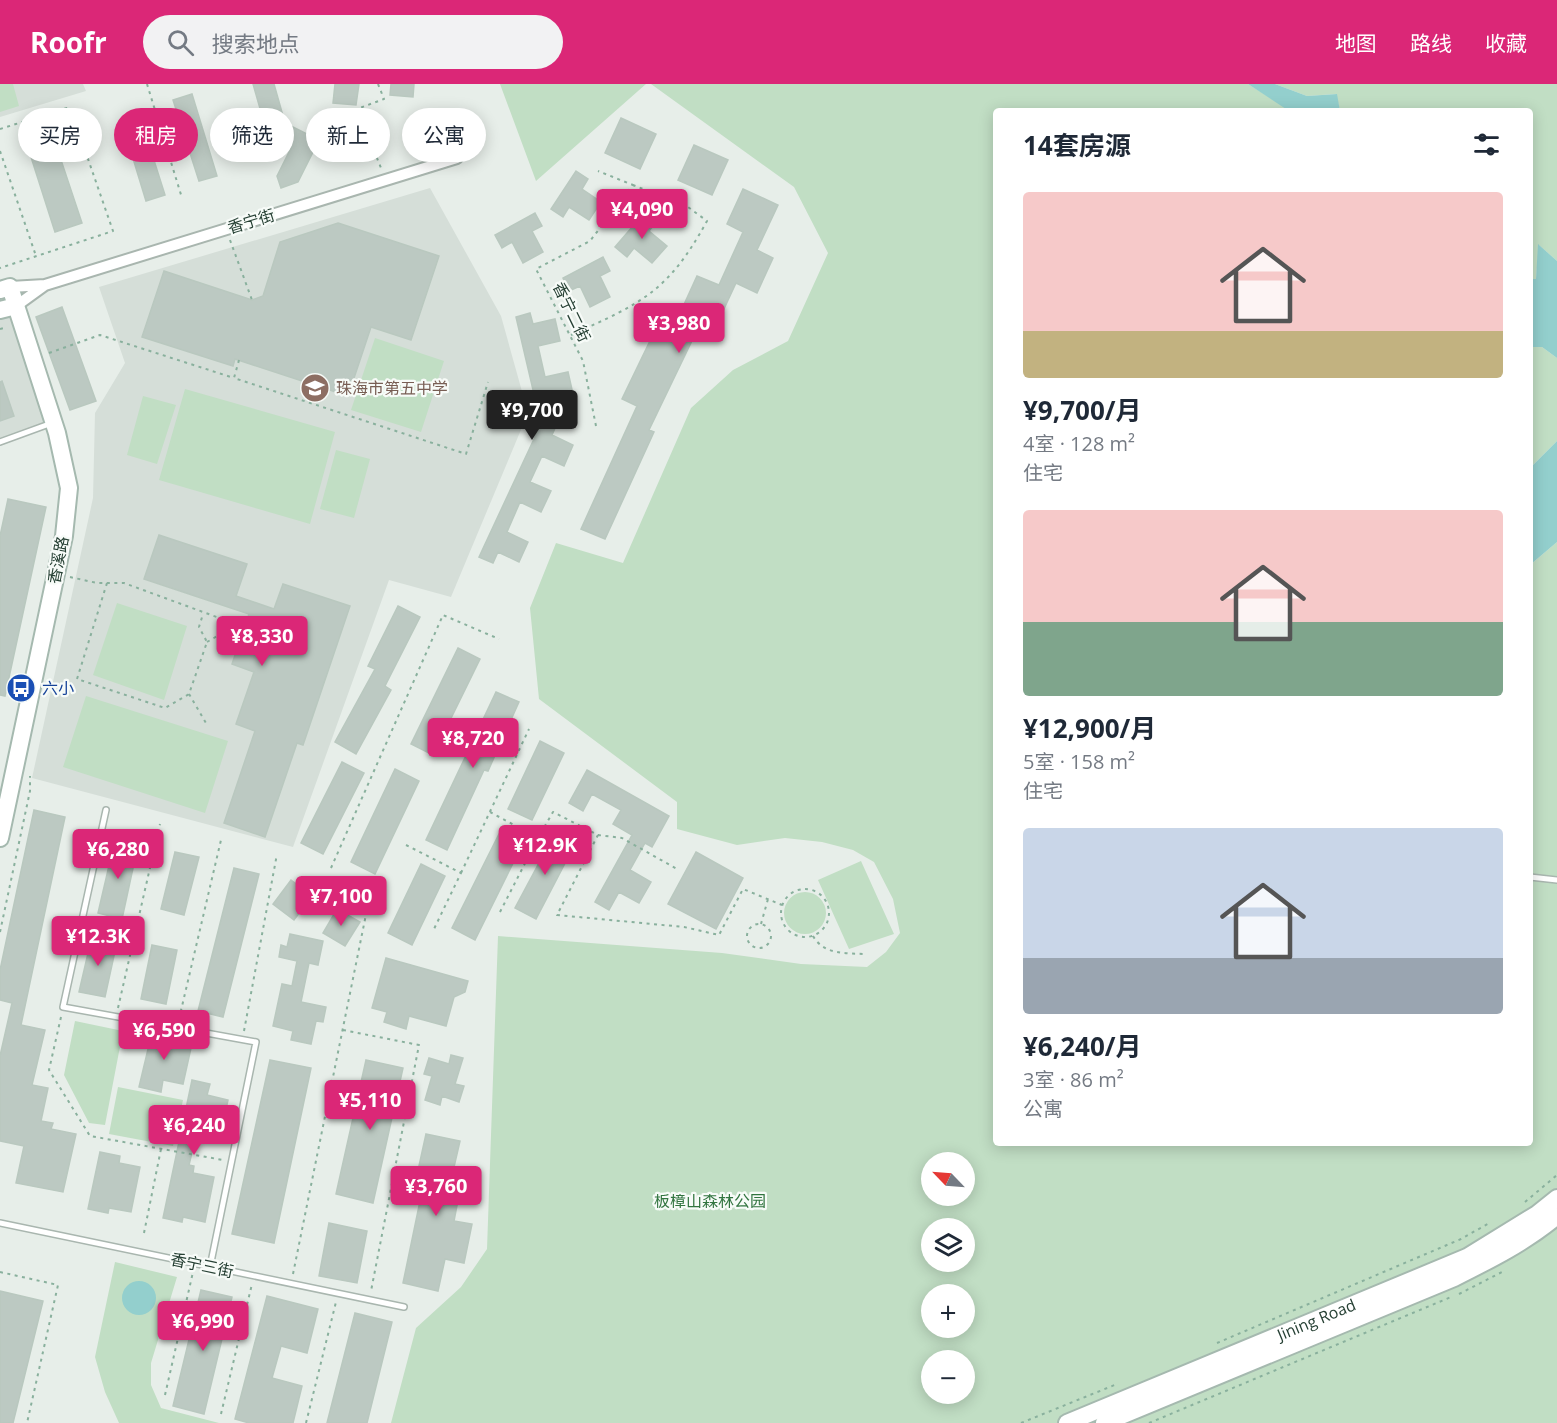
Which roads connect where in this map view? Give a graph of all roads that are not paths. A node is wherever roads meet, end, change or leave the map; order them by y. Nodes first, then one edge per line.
1 (444, 162) edge
2 (45, 285) junction
3 (5, 289) edge
4 (8, 308) edge
5 (53, 423) junction
6 (0, 442) edge
7 (106, 810) dead end
8 (0, 838) edge
9 (1533, 877) edge
10 (1557, 880) edge
11 (1557, 1198) edge
12 (1557, 1216) edge
13 (0, 1223) edge
14 (210, 1267) junction
15 (404, 1307) dead end
16 (1067, 1423) edge
17 (1104, 1423) edge

1 - 2 street, 香宁街
2 - 3 street, 香宁街
2 - 4 street, 香宁街
3 - 4 main road, 香溪路
4 - 5 main road, 香溪路
5 - 6 lane
5 - 8 main road, 香溪路
7 - 14 lane
9 - 10 lane
11 - 16 main road, Jining Road
12 - 17 main road, Jining Road
13 - 14 lane, 香宁三街
14 - 15 lane, 香宁三街

